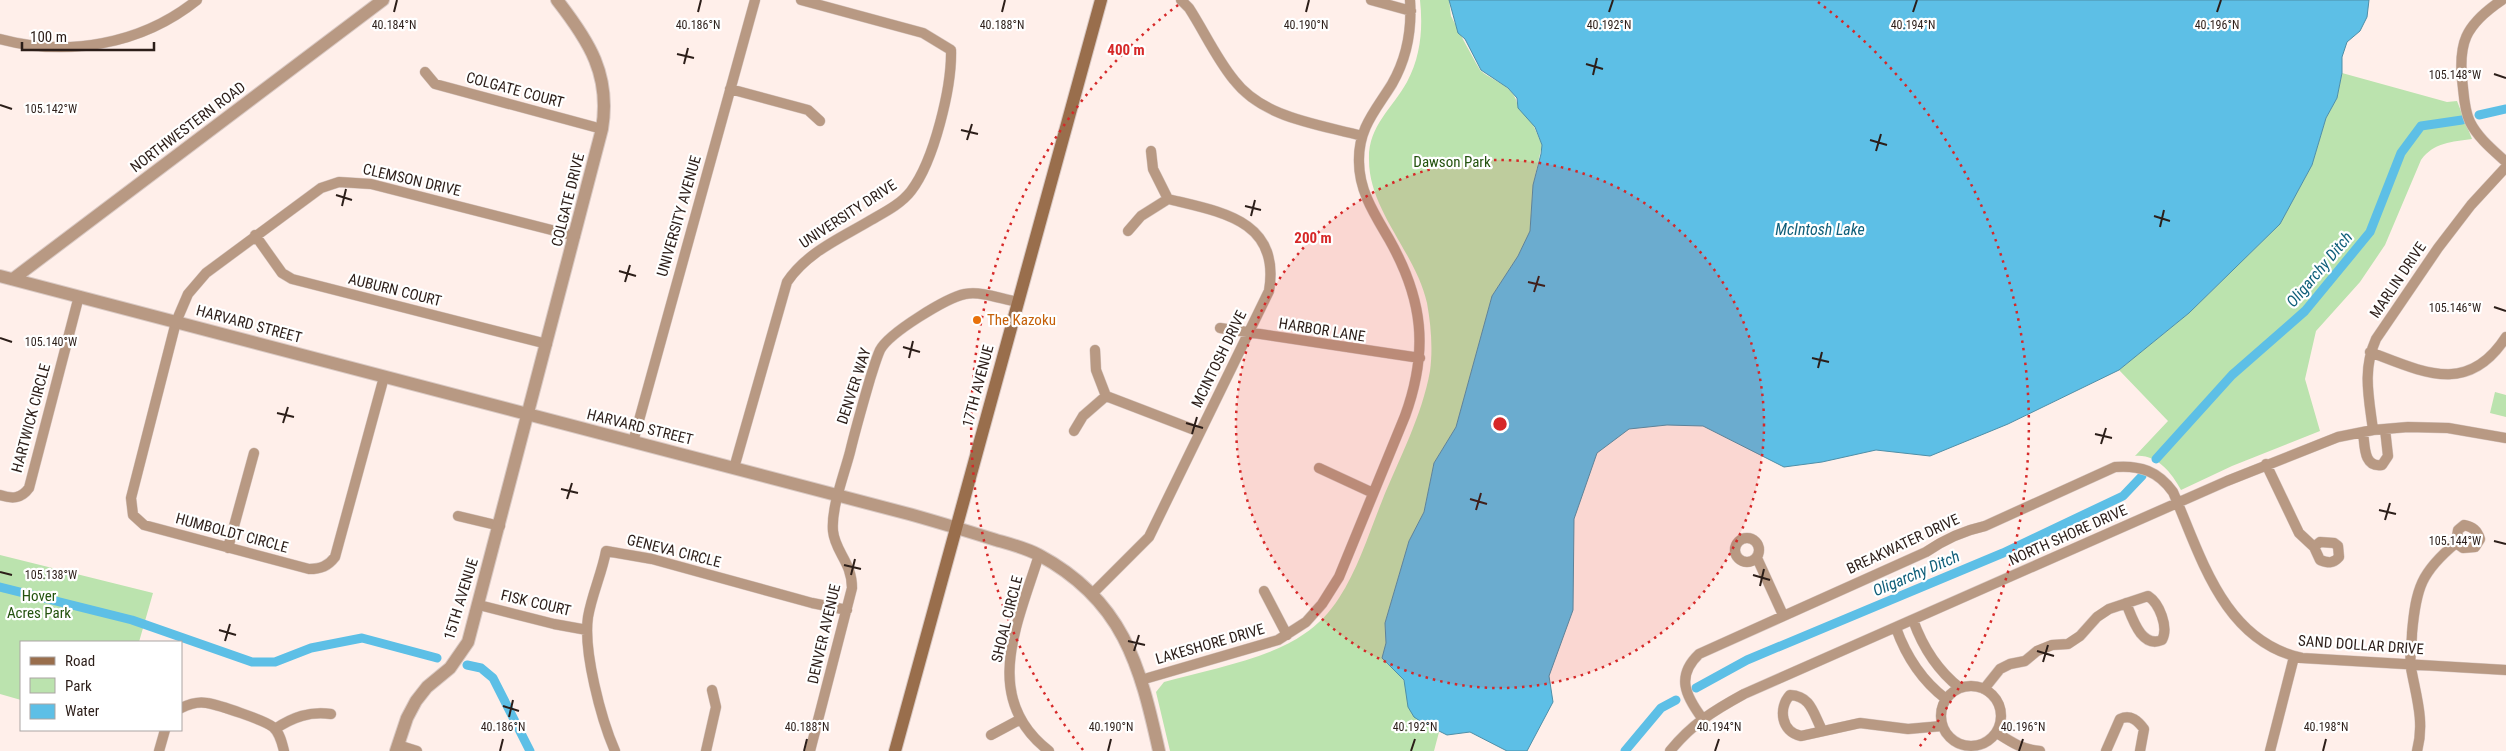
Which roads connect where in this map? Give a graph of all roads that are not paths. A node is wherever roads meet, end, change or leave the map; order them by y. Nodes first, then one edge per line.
1 (197, 0) edge
2 (383, 0) edge
3 (557, 0) edge
4 (755, 0) edge
5 (801, 0) edge
6 (1100, 0) edge
7 (1181, 0) edge
8 (1371, 0) edge
9 (1410, 0) edge
10 (2502, 0) edge
11 (1411, 11) junction
12 (0, 39) edge
13 (425, 72) dead end
14 (730, 89) junction
15 (820, 121) dead end
16 (602, 129) junction
17 (1362, 136) junction
18 (1151, 151) dead end
19 (2506, 162) edge
20 (2506, 167) edge
21 (1168, 199) junction
22 (1128, 231) dead end
23 (255, 235) junction
24 (575, 236) junction
25 (6, 278) edge
26 (79, 296) junction
27 (1018, 302) junction
28 (176, 322) junction
29 (1220, 328) dead end
30 (1249, 334) junction
31 (2506, 337) edge
32 (547, 344) junction
33 (1094, 350) dead end
34 (2370, 352) junction
35 (1420, 358) junction
36 (384, 376) junction
37 (1106, 396) junction
38 (528, 416) junction
39 (2385, 429) junction
40 (1074, 431) dead end
41 (2368, 431) junction
42 (1200, 432) junction
43 (2506, 438) edge
44 (634, 442) junction
45 (254, 453) dead end
46 (2266, 464) junction
47 (734, 468) junction
48 (1319, 468) dead end
49 (1373, 493) junction
50 (0, 495) edge
51 (839, 496) junction
52 (2178, 502) junction
53 (458, 516) dead end
54 (500, 526) junction
55 (956, 527) junction
56 (2456, 543) dead end
57 (2314, 546) dead end
58 (228, 548) junction
59 (1039, 554) junction
60 (1757, 558) dead end
61 (1264, 591) dead end
62 (1093, 593) junction
63 (2126, 603) junction
64 (479, 605) junction
65 (847, 610) junction
66 (1783, 615) junction
67 (1913, 620) junction
68 (1896, 628) junction
69 (587, 630) junction
70 (1287, 635) junction
71 (2294, 656) junction
72 (2410, 664) junction
73 (2506, 670) edge
74 (1141, 680) junction
75 (1960, 688) junction
76 (1984, 689) junction
77 (712, 690) dead end
78 (1946, 699) junction
79 (182, 708) edge
80 (332, 714) dead end
81 (1702, 718) junction
82 (1019, 720) junction
83 (1942, 726) junction
84 (274, 728) junction
85 (1822, 730) junction
86 (165, 731) edge
87 (1997, 733) junction
88 (991, 735) dead end
89 (397, 748) edge
90 (159, 751) edge
91 (284, 751) edge
92 (417, 751) edge
93 (615, 751) edge
94 (706, 751) edge
95 (810, 751) edge
96 (895, 751) edge
97 (1050, 751) edge
98 (1159, 751) edge
99 (1670, 751) edge
100 (2040, 751) edge
101 (2106, 751) edge
102 (2140, 751) edge
103 (2270, 751) edge
104 (2416, 751) edge

1 - 12 street
2 - 25 street, NORTHWESTERN ROAD
3 - 16 street, COLGATE DRIVE
4 - 14 street, UNIVERSITY AVENUE
5 - 47 street, UNIVERSITY DRIVE
6 - 27 main road, 17TH AVENUE
7 - 17 street
8 - 11 street
9 - 11 street, LAKESHORE DRIVE
10 - 19 street
11 - 17 street, LAKESHORE DRIVE
13 - 16 street, COLGATE COURT
14 - 15 street
14 - 44 street, UNIVERSITY AVENUE
16 - 24 street, COLGATE DRIVE
17 - 35 street, LAKESHORE DRIVE
18 - 21 street
20 - 34 street, MARLIN DRIVE
21 - 22 street
21 - 30 street, MCINTOSH DRIVE
23 - 24 street, CLEMSON DRIVE
23 - 28 street, CLEMSON DRIVE
23 - 32 street, AUBURN COURT
24 - 32 street, COLGATE DRIVE
25 - 26 street, HARVARD STREET
26 - 28 street, HARVARD STREET
26 - 50 street, HARTWICK CIRCLE
27 - 51 street, DENVER WAY
27 - 55 main road, 17TH AVENUE
28 - 36 street, HARVARD STREET
28 - 58 street, HUMBOLDT CIRCLE
29 - 30 street, HARBOR LANE
30 - 35 street, HARBOR LANE
30 - 42 street, MCINTOSH DRIVE
31 - 34 street
32 - 38 street, COLGATE DRIVE
33 - 37 street
34 - 41 street, MARLIN DRIVE
35 - 49 street, LAKESHORE DRIVE
36 - 38 street, HARVARD STREET
36 - 58 street, HUMBOLDT CIRCLE
37 - 40 street
37 - 42 street
38 - 44 street, HARVARD STREET
38 - 54 street, 15TH AVENUE
39 - 41 street, NORTH SHORE DRIVE
39 - 41 street, MARLIN DRIVE
39 - 43 street, NORTH SHORE DRIVE
41 - 46 street, NORTH SHORE DRIVE
42 - 62 street, MCINTOSH DRIVE
44 - 47 street, HARVARD STREET
45 - 58 street
46 - 52 street, NORTH SHORE DRIVE
46 - 57 street
47 - 51 street, HARVARD STREET
48 - 49 street
49 - 70 street, LAKESHORE DRIVE
51 - 55 street, HARVARD STREET
51 - 65 street, DENVER AVENUE
52 - 66 street, BREAKWATER DRIVE
52 - 67 street, NORTH SHORE DRIVE
52 - 71 street, SAND DOLLAR DRIVE
53 - 54 street
54 - 64 street, 15TH AVENUE
55 - 59 street, HARVARD STREET
55 - 96 main road, 17TH AVENUE
56 - 72 street
59 - 62 street, HARVARD STREET
59 - 82 street, SHOAL CIRCLE
60 - 66 street
61 - 70 street, LAKESHORE DRIVE
62 - 74 street, HARVARD STREET
63 - 63 street
63 - 76 street
64 - 69 street, FISK COURT
64 - 89 street, 15TH AVENUE
65 - 69 street, GENEVA CIRCLE
65 - 95 street, DENVER AVENUE
66 - 81 street, BREAKWATER DRIVE
67 - 68 street, NORTH SHORE DRIVE
67 - 75 street
68 - 78 street
68 - 81 street, NORTH SHORE DRIVE
69 - 93 street, GENEVA CIRCLE
70 - 74 street, LAKESHORE DRIVE
71 - 72 street, SAND DOLLAR DRIVE
71 - 103 street
72 - 73 street, SAND DOLLAR DRIVE
72 - 104 street
74 - 98 street, HARVARD STREET
75 - 76 street
75 - 78 street
76 - 87 street
77 - 94 street
78 - 83 street
79 - 84 street
80 - 84 street
81 - 99 street, NORTH SHORE DRIVE
82 - 88 street
82 - 97 street, SHOAL CIRCLE
83 - 85 street
83 - 87 street
84 - 91 street
85 - 85 street
86 - 90 street
87 - 100 street
89 - 92 street
101 - 102 street

